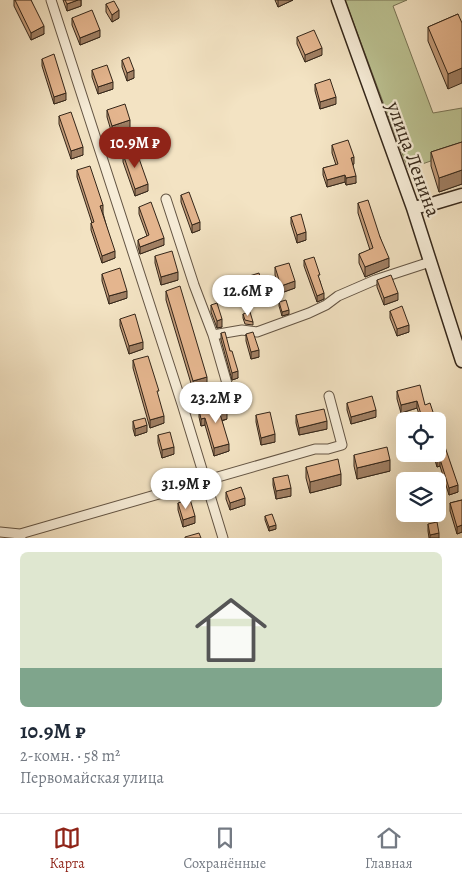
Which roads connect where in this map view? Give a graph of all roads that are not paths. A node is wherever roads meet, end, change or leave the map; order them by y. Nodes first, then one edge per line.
1 (51, 0) edge
2 (338, 0) edge
3 (462, 195) edge
4 (166, 198) dead end
5 (413, 208) junction
6 (430, 262) junction
7 (213, 335) junction
8 (462, 361) edge
9 (329, 396) dead end
10 (182, 404) junction
11 (206, 481) junction
12 (0, 532) edge
13 (20, 536) edge
14 (223, 538) edge

1 - 10 street
2 - 5 main road, улица Ленина
3 - 5 main road
4 - 7 street
5 - 6 main road, улица Ленина
6 - 7 street
6 - 8 main road, улица Ленина
7 - 10 street
9 - 11 street
10 - 11 street
11 - 13 street
11 - 14 street
12 - 13 street

